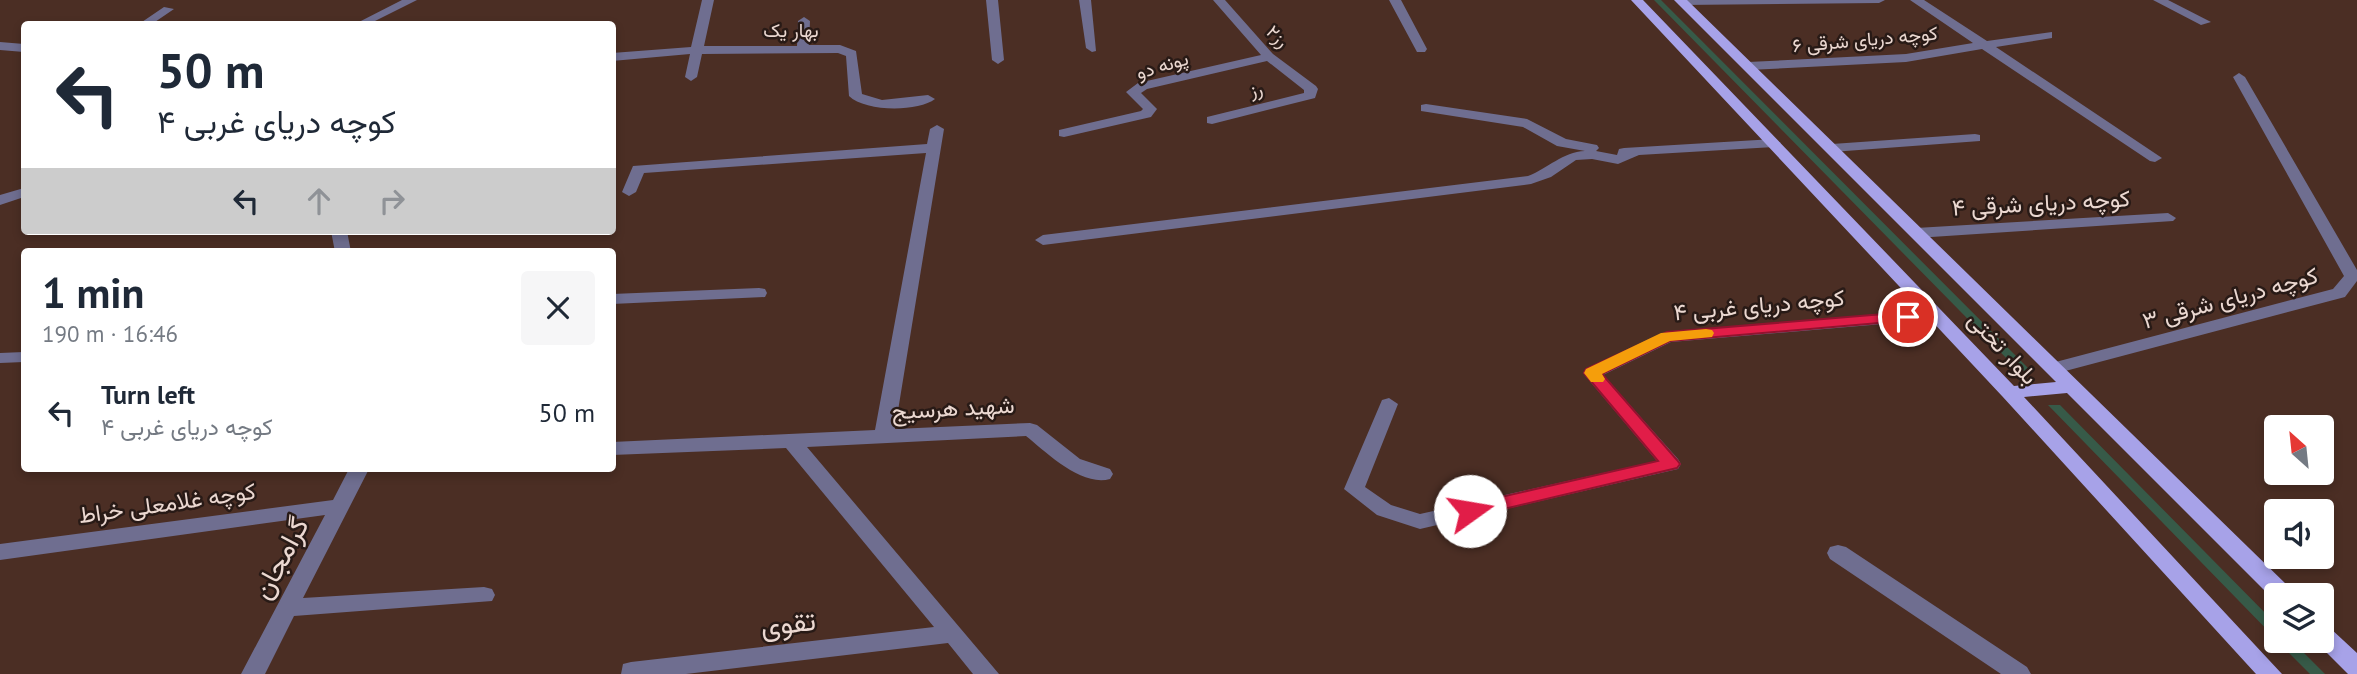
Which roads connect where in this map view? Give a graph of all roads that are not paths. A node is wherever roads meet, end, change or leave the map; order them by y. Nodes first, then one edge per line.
1 (411, 0) edge
2 (708, 0) edge
3 (992, 0) edge
4 (1085, 0) edge
5 (1219, 0) edge
6 (1395, 0) edge
7 (1637, 0) edge
8 (1879, 0) edge
9 (1916, 0) edge
10 (2159, 0) edge
11 (1681, 1) edge
12 (1817, 1) edge
13 (168, 9) dead end
14 (150, 21) edge
15 (367, 21) edge
16 (804, 21) dead end
17 (2205, 22) dead end
18 (2048, 35) dead end
19 (1985, 45) junction
20 (0, 46) edge
21 (21, 48) edge
22 (803, 48) junction
23 (1092, 48) dead end
24 (1421, 48) dead end
25 (698, 50) junction
26 (616, 57) edge
27 (1269, 57) junction
28 (998, 60) dead end
29 (1748, 66) junction
30 (691, 77) dead end
31 (2239, 77) dead end
32 (1310, 95) joint
33 (928, 99) dead end
34 (1426, 108) dead end
35 (1212, 120) dead end
36 (937, 129) dead end
37 (1064, 133) dead end
38 (1975, 138) dead end
39 (1774, 143) junction
40 (934, 148) junction
41 (1832, 148) junction
42 (1633, 154) junction
43 (2155, 158) dead end
44 (629, 192) dead end
45 (21, 193) edge
46 (0, 200) edge
47 (2168, 218) dead end
48 (1916, 233) junction
49 (1043, 240) dead end
50 (759, 293) dead end
51 (616, 299) edge
52 (1935, 315) junction
53 (21, 357) edge
54 (0, 358) edge
55 (2054, 368) junction
56 (2073, 387) junction
57 (2009, 392) junction
58 (1389, 404) dead end
59 (884, 436) junction
60 (791, 441) junction
61 (616, 449) edge
62 (358, 472) edge
63 (1103, 474) dead end
64 (341, 506) junction
65 (0, 552) edge
66 (1838, 553) dead end
67 (2271, 583) edge
68 (484, 595) dead end
69 (287, 608) junction
70 (953, 634) junction
71 (2334, 646) edge
72 (2357, 668) edge
73 (631, 671) dead end
74 (253, 674) edge
75 (987, 674) edge
76 (2018, 674) edge
77 (2270, 674) edge

1 - 15 street
2 - 25 street
3 - 28 street
4 - 23 street
5 - 27 street, رز۲
6 - 24 street
7 - 39 main road, بلوار تختی
8 - 12 street
9 - 19 street
10 - 17 street
11 - 12 street
11 - 29 main road, بلوار تختی
13 - 14 street
16 - 22 street
18 - 19 street, کوچه دریای شرقی ۶
19 - 29 street, کوچه دریای شرقی ۶
19 - 43 street
20 - 21 street
22 - 25 street, بهار یک
22 - 33 street, بهار یک
25 - 26 street, بهار یک
25 - 30 street
27 - 32 street, رز۲
27 - 37 street, پونه دو
29 - 41 main road, بلوار تختی
31 - 55 street, کوچه دریای شرقی ۳
32 - 35 street, رز
34 - 42 street
36 - 40 street
38 - 41 street
39 - 42 street
39 - 52 main road, بلوار تختی
40 - 44 street
40 - 59 street
41 - 48 main road, بلوار تختی
42 - 49 street
45 - 46 street
47 - 48 street, کوچه دریای شرقی ۴
48 - 55 main road, بلوار تختی
50 - 51 street
52 - 57 main road, بلوار تختی
52 - 58 street, کوچه دریای غربی ۴
53 - 54 street
55 - 56 main road, بلوار تختی
56 - 57 main road
56 - 67 main road, بلوار تختی
57 - 77 main road, بلوار تختی
59 - 60 street, شهید هرسیج
59 - 63 street, شهید هرسیج
60 - 61 street, شهید هرسیج
60 - 70 street
62 - 64 street, گرامجان
64 - 65 street, کوچه غلامعلی خراط
64 - 69 street, گرامجان
66 - 76 street
68 - 69 street
69 - 74 street, گرامجان
70 - 73 street, تقوی
70 - 75 street
71 - 72 main road

